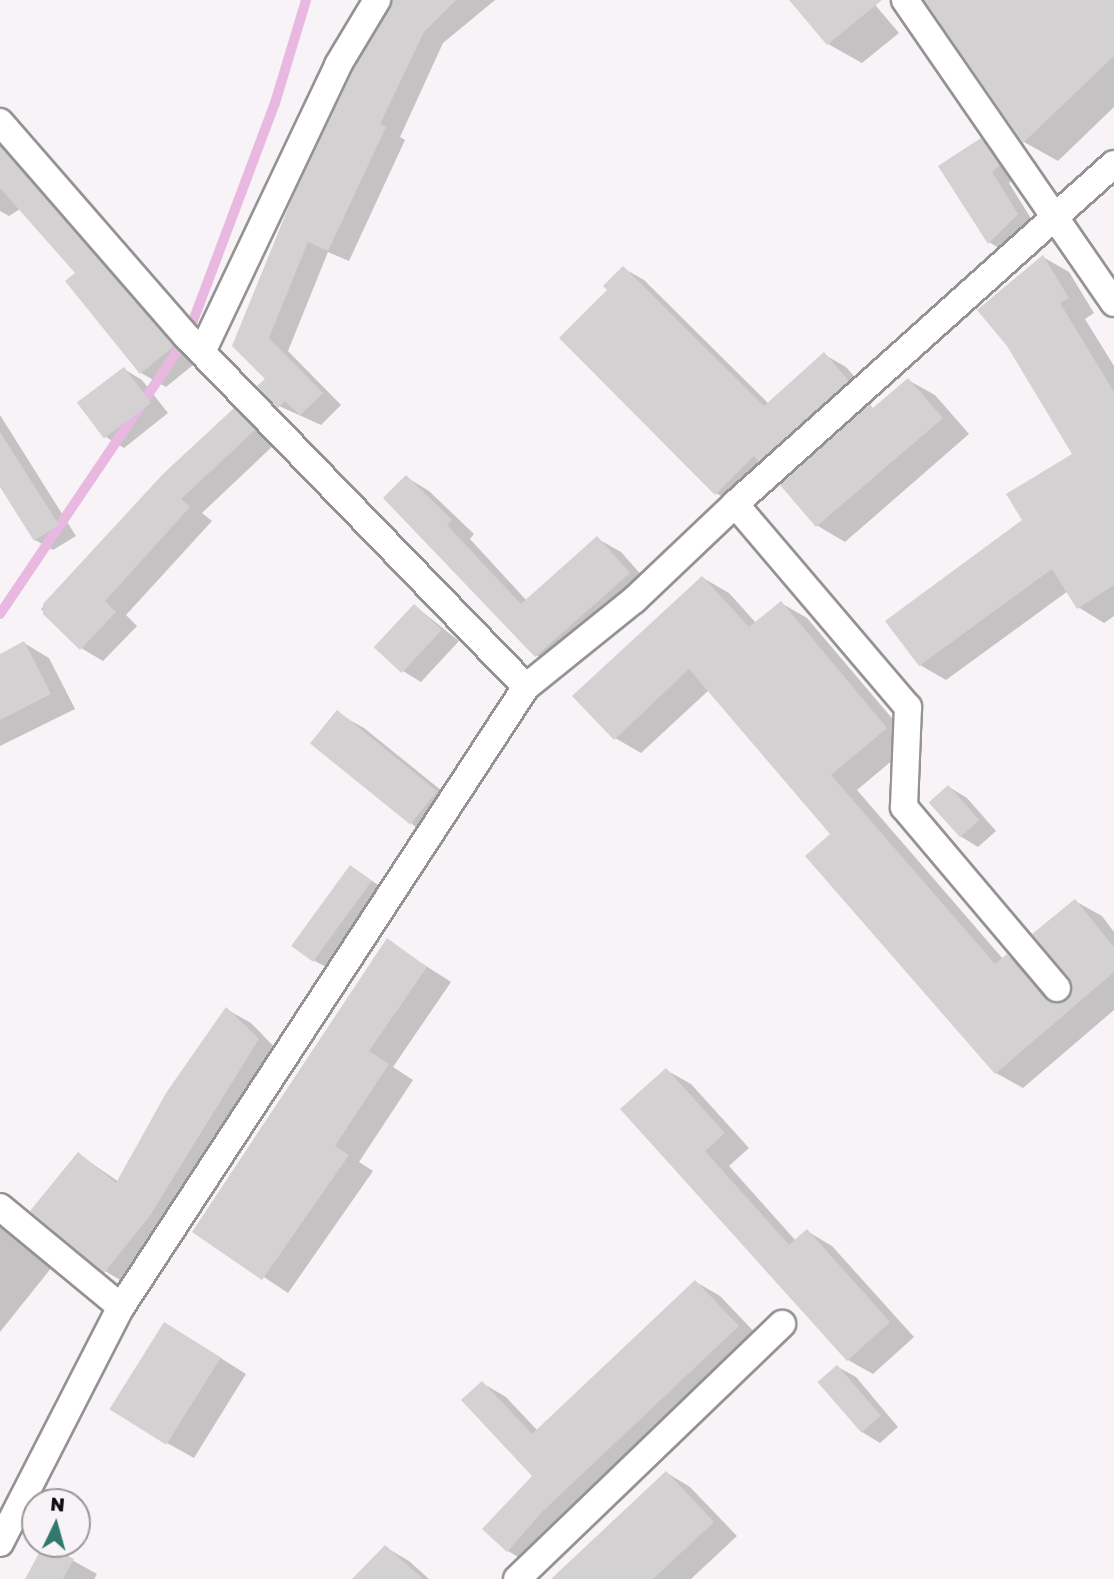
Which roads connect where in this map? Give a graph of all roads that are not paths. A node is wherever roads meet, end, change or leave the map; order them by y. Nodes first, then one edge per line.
1 (377, 0) edge
2 (905, 0) edge
3 (0, 122) edge
4 (1114, 164) edge
5 (1056, 217) junction
6 (1114, 303) edge
7 (202, 352) junction
8 (735, 504) junction
9 (526, 687) junction
10 (1057, 988) dead end
11 (0, 1207) edge
12 (121, 1307) junction
13 (782, 1324) dead end
14 (0, 1543) edge
15 (517, 1579) edge

1 - 7 street
2 - 5 street
3 - 7 street
4 - 5 street
5 - 6 street
5 - 8 street
7 - 9 street
8 - 9 street
8 - 10 street
9 - 12 street
11 - 12 street
12 - 14 street
13 - 15 street

